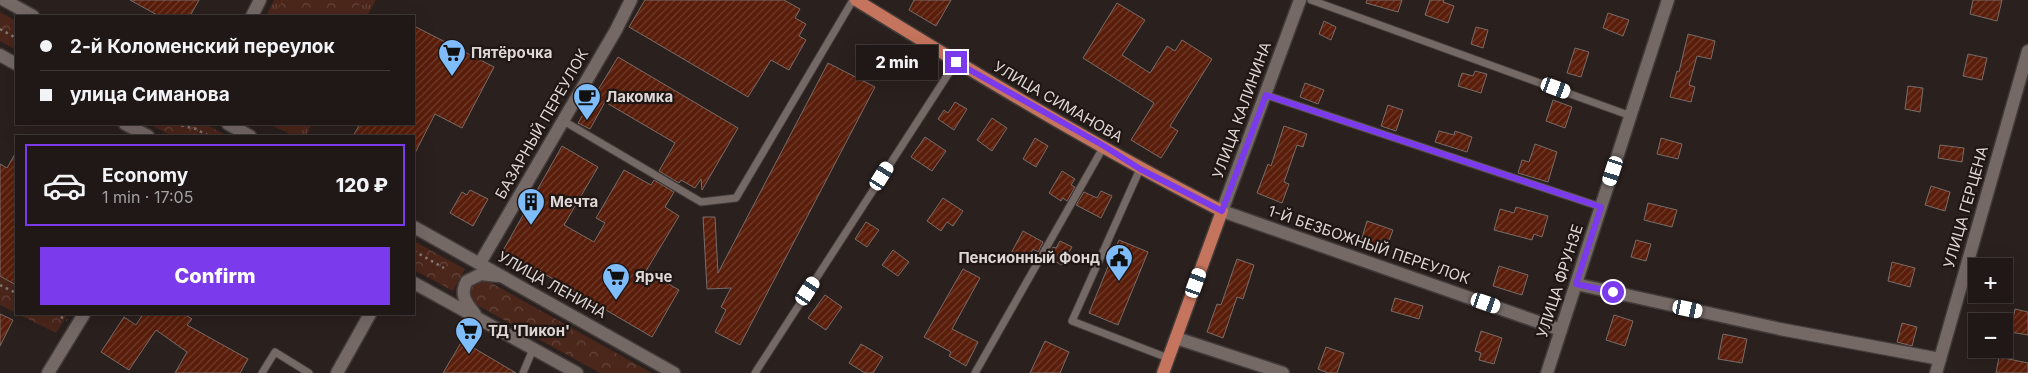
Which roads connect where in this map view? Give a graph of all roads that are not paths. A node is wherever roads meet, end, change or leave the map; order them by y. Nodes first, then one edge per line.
1 (4, 0) edge
2 (260, 0) edge
3 (631, 0) edge
4 (854, 0) edge
5 (1300, 0) edge
6 (1312, 0) edge
7 (1668, 0) edge
8 (31, 15) edge
9 (252, 15) edge
10 (2028, 51) edge
11 (0, 55) edge
12 (956, 62) junction
13 (15, 63) edge
14 (2025, 72) edge
15 (1266, 95) junction
16 (1631, 116) junction
17 (562, 120) junction
18 (127, 125) edge
19 (230, 125) edge
20 (146, 135) edge
21 (248, 135) edge
22 (1104, 146) junction
23 (1140, 169) junction
24 (1601, 207) junction
25 (1222, 211) junction
26 (415, 227) edge
27 (480, 263) junction
28 (503, 276) junction
29 (415, 284) edge
30 (1576, 284) junction
31 (83, 315) edge
32 (369, 315) edge
33 (478, 318) junction
34 (1561, 330) junction
35 (1176, 338) junction
36 (534, 349) junction
37 (1168, 358) junction
38 (1940, 359) junction
39 (48, 373) edge
40 (262, 373) edge
41 (309, 373) edge
42 (337, 373) edge
43 (522, 373) edge
44 (577, 373) edge
45 (674, 373) edge
46 (756, 373) edge
47 (975, 373) edge
48 (1163, 373) edge
49 (1283, 373) edge
50 (1547, 373) edge
51 (1936, 373) edge

1 - 8 street
2 - 9 street
3 - 17 street, БАЗАРНЫЙ ПЕРЕУЛОК
4 - 12 main road, УЛИЦА СИМАНОВА
4 - 17 lane
5 - 15 street, УЛИЦА КАЛИНИНА
6 - 16 lane
7 - 16 street, УЛИЦА ФРУНЗЕ
10 - 14 street, УЛИЦА ГЕРЦЕНА
11 - 13 street
12 - 22 main road, УЛИЦА СИМАНОВА
12 - 46 lane
14 - 38 street, УЛИЦА ГЕРЦЕНА
15 - 24 lane
15 - 25 street, УЛИЦА КАЛИНИНА
16 - 24 street, УЛИЦА ФРУНЗЕ
17 - 27 street, БАЗАРНЫЙ ПЕРЕУЛОК
18 - 20 street
19 - 21 street
22 - 23 main road, УЛИЦА СИМАНОВА
22 - 47 lane
23 - 25 main road, УЛИЦА СИМАНОВА
23 - 37 lane
24 - 30 street, УЛИЦА ФРУНЗЕ
25 - 34 street, 1-Й БЕЗБОЖНЫЙ ПЕРЕУЛОК
25 - 35 main road, УЛИЦА КАЛИНИНА
26 - 27 street, УЛИЦА ЛЕНИНА
27 - 28 street, УЛИЦА ЛЕНИНА
28 - 33 street
28 - 45 street, УЛИЦА ЛЕНИНА
29 - 33 street
30 - 34 street, УЛИЦА ФРУНЗЕ
30 - 38 street
31 - 39 street
32 - 42 street
33 - 36 street
34 - 50 street, УЛИЦА ФРУНЗЕ
35 - 37 main road, УЛИЦА КАЛИНИНА
35 - 49 street
36 - 43 lane
36 - 44 street
37 - 48 main road, УЛИЦА КАЛИНИНА
38 - 51 street, УЛИЦА ГЕРЦЕНА
40 - 41 lane

